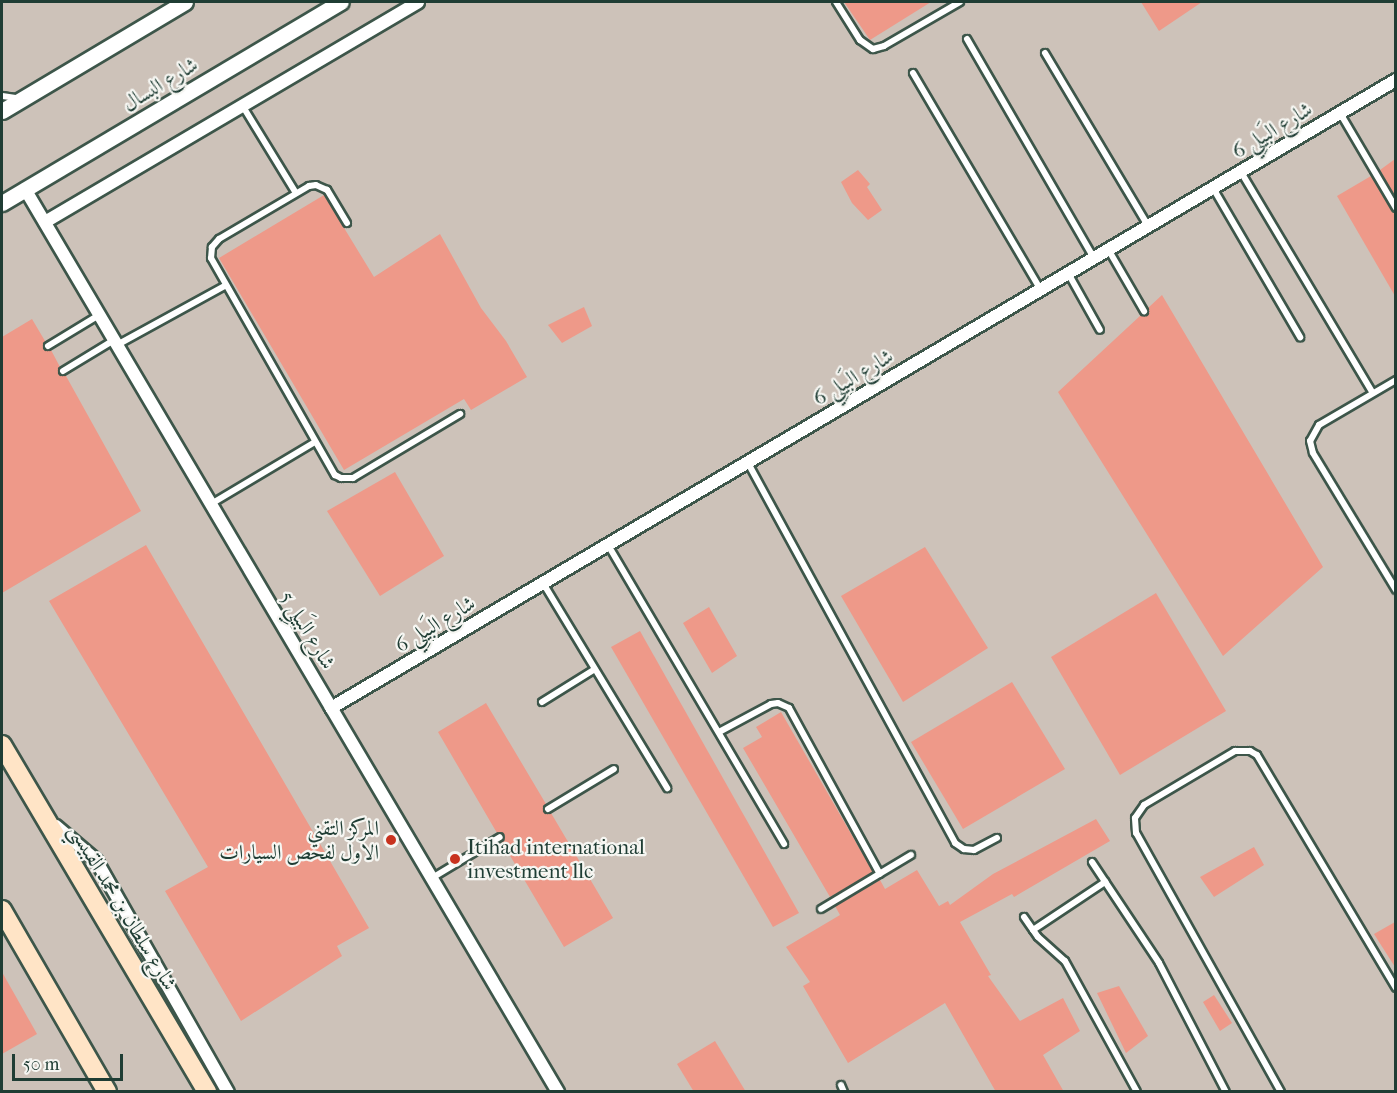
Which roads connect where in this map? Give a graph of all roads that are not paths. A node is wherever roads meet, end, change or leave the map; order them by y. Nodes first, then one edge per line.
1 (185, 2) edge
2 (341, 2) edge
3 (418, 2) edge
4 (836, 2) edge
5 (960, 2) edge
6 (967, 39) dead end
7 (1045, 53) dead end
8 (913, 73) dead end
9 (1395, 80) edge
10 (2, 96) edge
11 (22, 99) junction
12 (242, 105) junction
13 (2, 111) edge
14 (1339, 113) junction
15 (1241, 171) junction
16 (1212, 188) junction
17 (25, 189) junction
18 (296, 194) junction
19 (2, 203) edge
20 (1395, 208) edge
21 (45, 222) junction
22 (347, 223) dead end
23 (1148, 226) junction
24 (1108, 249) junction
25 (1094, 258) junction
26 (1068, 273) junction
27 (226, 285) junction
28 (1040, 289) junction
29 (1144, 311) dead end
30 (99, 314) junction
31 (1100, 330) dead end
32 (1299, 337) dead end
33 (116, 343) junction
34 (48, 346) dead end
35 (63, 371) dead end
36 (1395, 380) edge
37 (1373, 393) junction
38 (460, 414) dead end
39 (315, 442) junction
40 (747, 462) junction
41 (211, 504) junction
42 (608, 544) junction
43 (543, 583) junction
44 (1395, 590) edge
45 (595, 669) junction
46 (542, 702) dead end
47 (331, 708) junction
48 (719, 732) junction
49 (2, 745) edge
50 (614, 769) dead end
51 (667, 788) dead end
52 (548, 808) dead end
53 (40, 810) junction
54 (500, 837) dead end
55 (998, 838) dead end
56 (784, 844) dead end
57 (911, 855) dead end
58 (1092, 862) dead end
59 (880, 874) junction
60 (432, 878) junction
61 (1105, 882) junction
62 (821, 909) dead end
63 (2, 910) edge
64 (1024, 917) dead end
65 (1033, 930) junction
66 (1395, 988) edge
67 (841, 1085) dead end
68 (107, 1092) edge
69 (207, 1092) edge
70 (228, 1092) edge
71 (558, 1092) edge
72 (844, 1092) edge
73 (1137, 1092) edge
74 (1226, 1092) edge
75 (1281, 1092) edge

1 - 11 street
2 - 17 street, شارع البسال
3 - 12 street
4 - 5 lane
6 - 25 lane
7 - 23 lane
8 - 28 lane
9 - 14 street, شارع البَيلِي 6
10 - 11 lane
11 - 13 street
12 - 18 lane
12 - 21 street
14 - 15 street, شارع البَيلِي 6
14 - 20 lane
15 - 16 street, شارع البَيلِي 6
15 - 37 lane
16 - 23 street, شارع البَيلِي 6
16 - 32 lane
17 - 19 street, شارع البسال
17 - 21 street, شارع البَيلِي 5
18 - 22 lane
18 - 27 lane
21 - 30 street, شارع البَيلِي 5
23 - 24 street, شارع البَيلِي 6
24 - 25 street, شارع البَيلِي 6
24 - 29 lane
25 - 26 street, شارع البَيلِي 6
26 - 28 street, شارع البَيلِي 6
26 - 31 lane
27 - 33 lane
27 - 39 lane
28 - 40 street, شارع البَيلِي 6
30 - 33 street, شارع البَيلِي 5
30 - 34 lane
33 - 35 lane
33 - 41 street, شارع البَيلِي 5
36 - 37 lane
37 - 44 lane
38 - 39 lane
39 - 41 lane
40 - 42 street, شارع البَيلِي 6
40 - 55 lane
41 - 47 street, شارع البَيلِي 5
42 - 43 street, شارع البَيلِي 6
42 - 48 lane
43 - 45 lane
43 - 47 street, شارع البَيلِي 6
45 - 46 lane
45 - 51 lane
47 - 60 street, شارع البَيلِي 5
48 - 56 lane
48 - 59 lane
49 - 53 main road, شارع سلطان بن محمد القبيسي
50 - 52 lane
53 - 69 main road, شارع سلطان بن محمد القبيسي
53 - 70 street
54 - 60 lane
57 - 59 lane
58 - 61 lane
59 - 62 lane
60 - 71 street, شارع البَيلِي 5
61 - 65 lane
61 - 74 lane
63 - 68 main road
64 - 65 lane
65 - 73 lane
66 - 75 lane
67 - 72 lane

